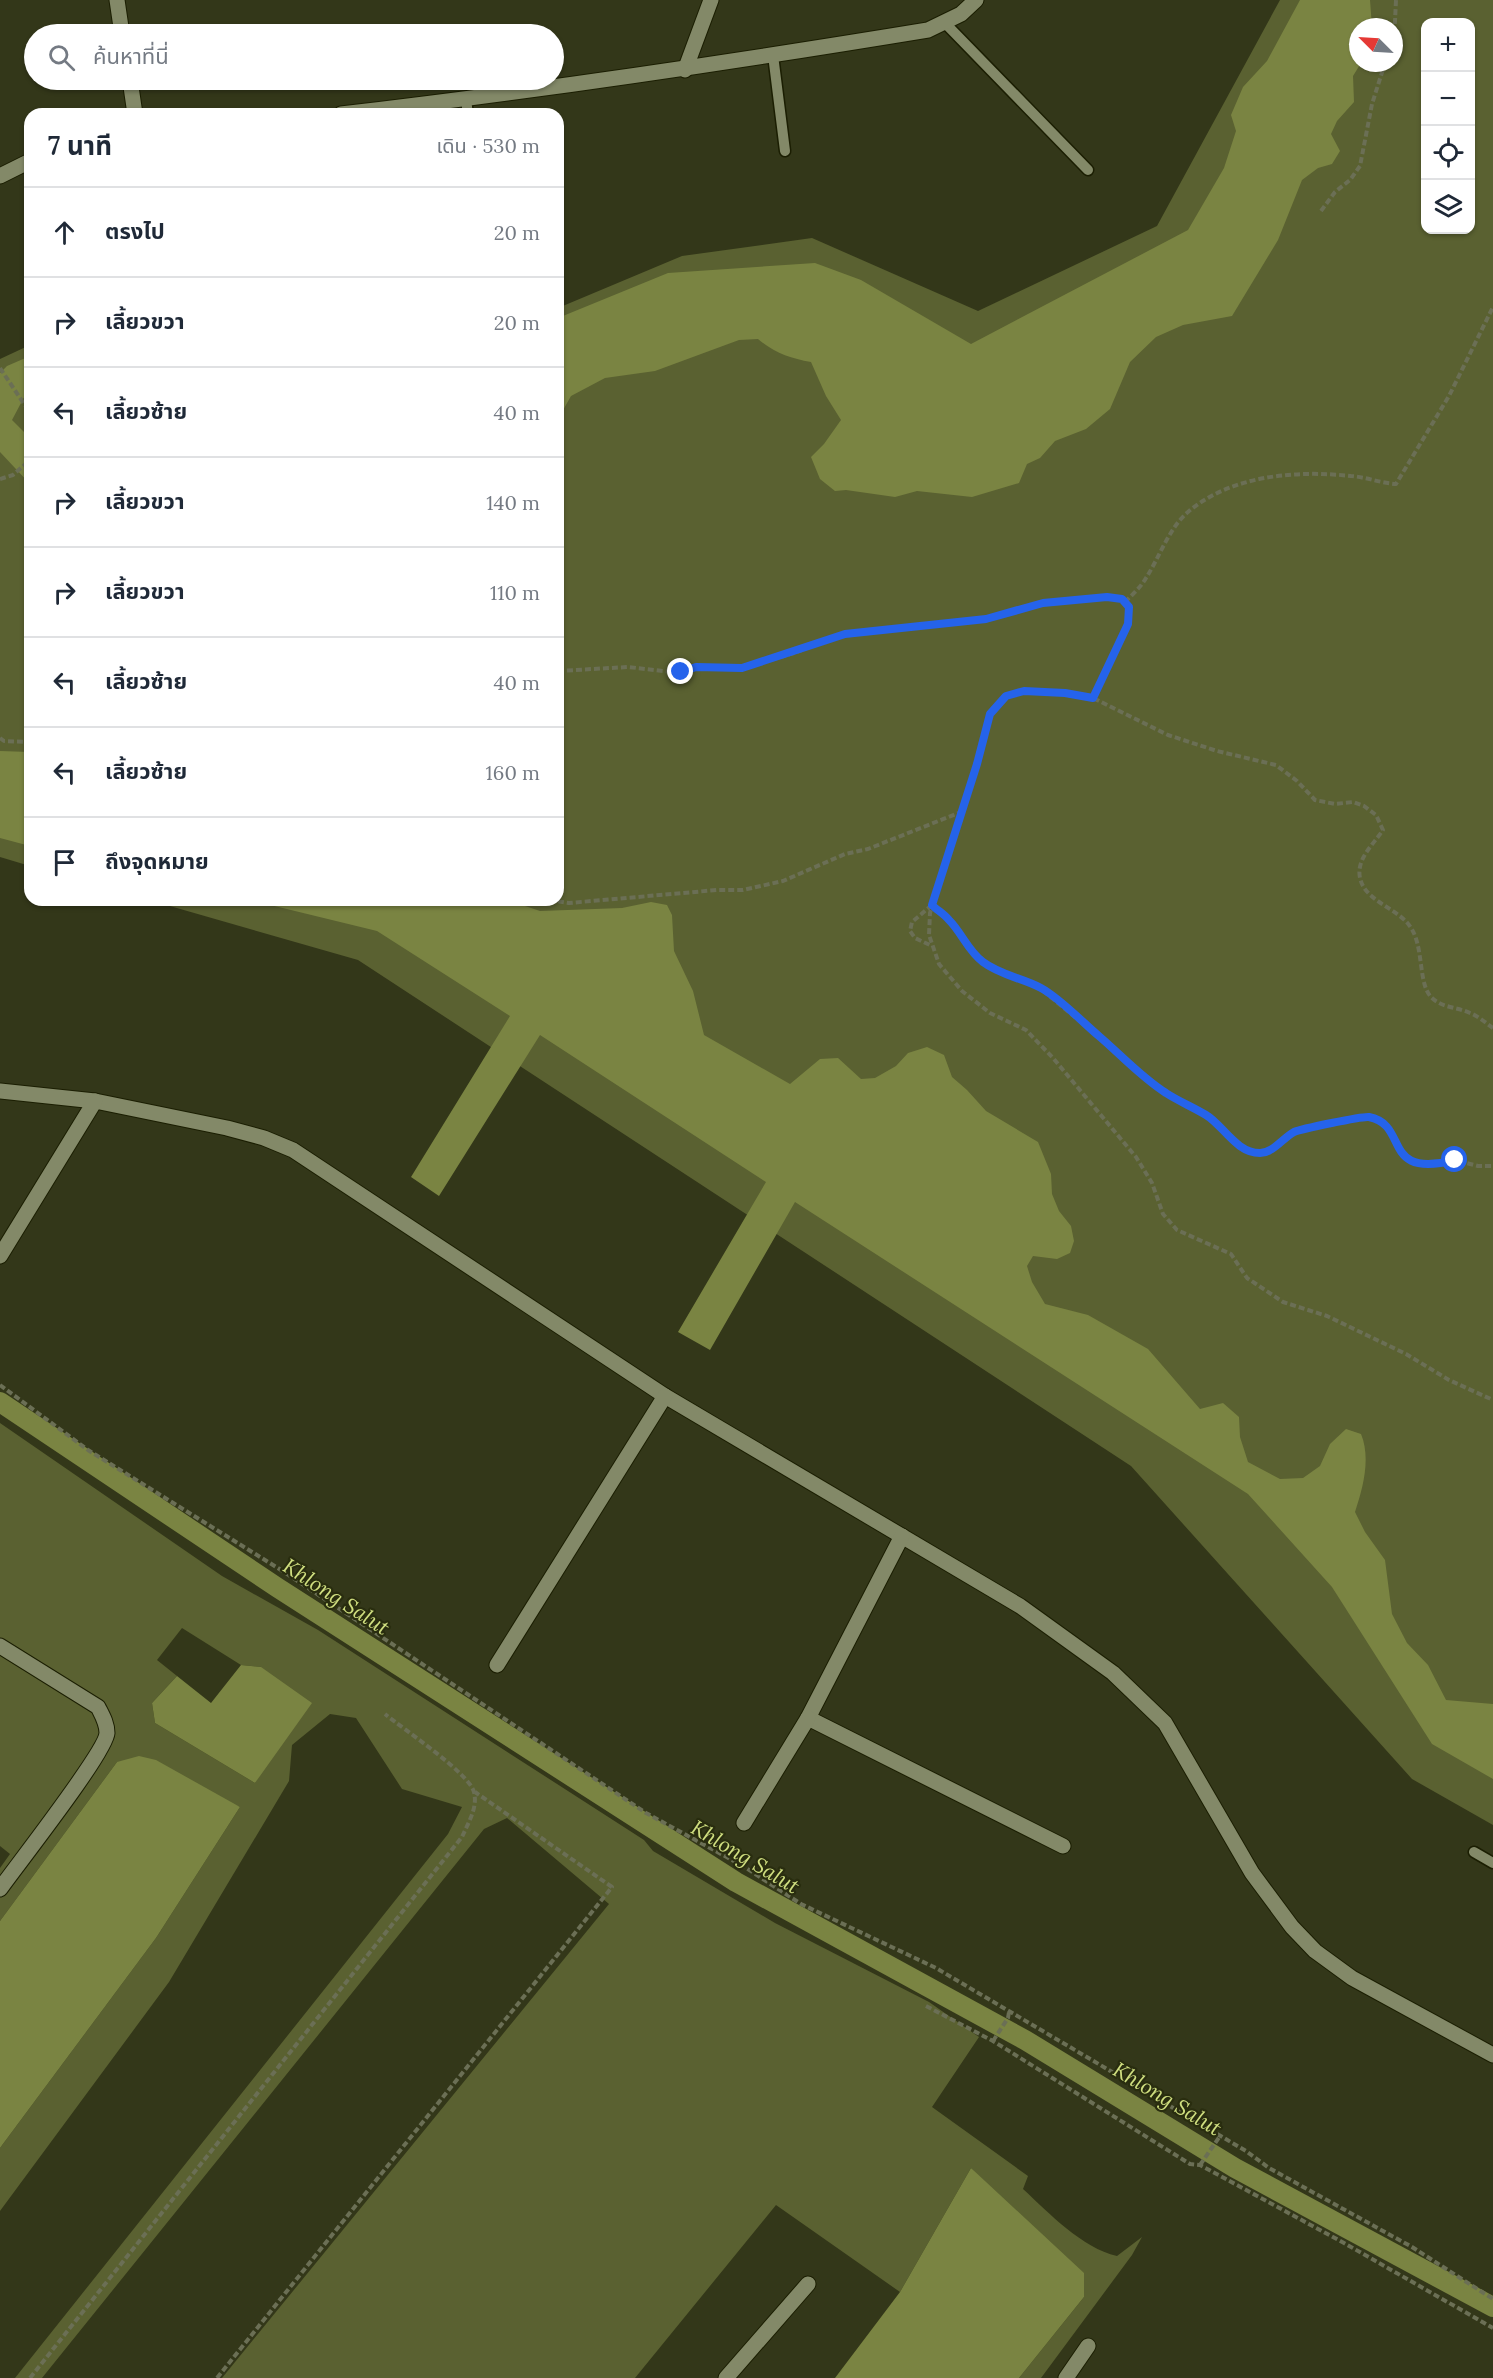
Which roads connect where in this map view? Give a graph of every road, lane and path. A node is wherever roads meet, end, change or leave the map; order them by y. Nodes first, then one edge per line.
1 (117, 0) edge
2 (711, 0) edge
3 (976, 0) edge
4 (1396, 0) edge
5 (1395, 18) edge
6 (944, 22) junction
7 (121, 24) edge
8 (773, 55) junction
9 (684, 70) junction
10 (1382, 72) edge
11 (131, 90) edge
12 (467, 107) edge
13 (134, 108) edge
14 (449, 108) edge
15 (785, 151) dead end
16 (24, 164) edge
17 (1088, 170) dead end
18 (0, 176) edge
19 (1321, 211) dead end
20 (1493, 307) edge
21 (0, 368) edge
22 (24, 404) edge
23 (24, 465) edge
24 (0, 479) edge
25 (1125, 602) junction
26 (564, 671) edge
27 (1093, 698) junction
28 (0, 738) edge
29 (24, 742) edge
30 (961, 812) junction
31 (564, 902) edge
32 (932, 905) junction
33 (933, 947) junction
34 (1493, 1028) edge
35 (0, 1091) edge
36 (95, 1101) junction
37 (1493, 1166) edge
38 (0, 1256) edge
39 (0, 1385) edge
40 (665, 1396) junction
41 (1493, 1400) edge
42 (902, 1536) junction
43 (0, 1646) edge
44 (497, 1665) dead end
45 (385, 1714) dead end
46 (808, 1718) junction
47 (474, 1791) junction
48 (744, 1823) dead end
49 (1063, 1846) dead end
50 (1474, 1852) dead end
51 (1493, 1863) edge
52 (0, 1889) edge
53 (926, 2006) dead end
54 (1009, 2012) junction
55 (994, 2040) junction
56 (1493, 2055) edge
57 (1218, 2139) junction
58 (1202, 2164) junction
59 (808, 2284) dead end
60 (1493, 2299) edge
61 (1493, 2328) edge
62 (1088, 2346) dead end
63 (30, 2378) edge
64 (217, 2378) edge
65 (726, 2378) edge
66 (1066, 2378) edge

1 - 7 street
2 - 9 street
3 - 6 street
4 - 5 path
6 - 8 street
6 - 17 lane
8 - 9 street
8 - 15 lane
9 - 12 street
10 - 19 path
11 - 13 street
12 - 14 street
16 - 18 street
20 - 25 path
21 - 22 path
23 - 24 path
25 - 26 path
25 - 27 path
27 - 30 path
27 - 34 path
28 - 29 path
30 - 31 path
30 - 32 path
32 - 33 path
32 - 33 path
32 - 37 path
33 - 41 path
35 - 36 street
36 - 38 street
36 - 40 street
39 - 54 path
40 - 42 street
40 - 44 street
42 - 46 street
42 - 56 street
43 - 52 street
45 - 47 path
46 - 48 street
46 - 49 street
47 - 63 path
47 - 64 path
50 - 51 lane
53 - 55 path
54 - 55 path
54 - 57 path
55 - 58 path
57 - 58 path
57 - 60 path
58 - 61 path
59 - 65 street
62 - 66 street

